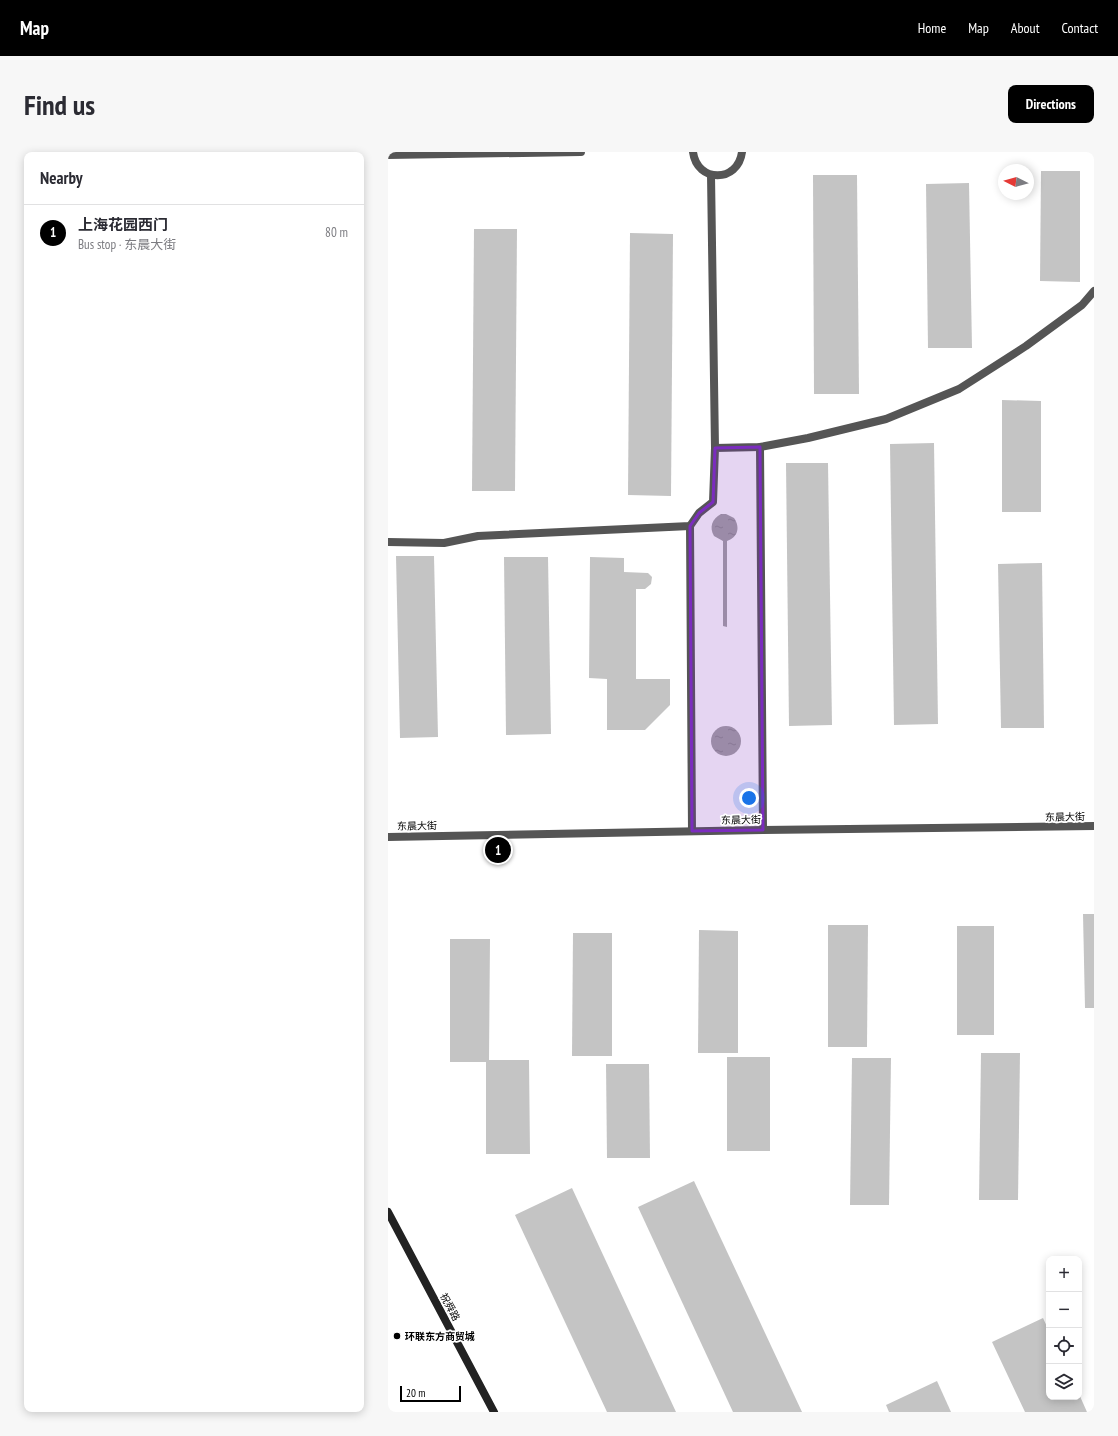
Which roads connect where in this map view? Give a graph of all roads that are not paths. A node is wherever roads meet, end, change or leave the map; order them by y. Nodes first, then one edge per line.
1 (580, 152) edge
2 (693, 152) edge
3 (742, 152) edge
4 (388, 155) edge
5 (711, 175) junction
6 (1094, 291) edge
7 (760, 447) junction
8 (714, 448) junction
9 (690, 526) junction
10 (388, 542) edge
11 (1094, 826) edge
12 (763, 830) junction
13 (692, 831) junction
14 (388, 837) edge
15 (388, 1212) edge
16 (494, 1412) edge

1 - 4 street
2 - 5 street
3 - 5 street
5 - 8 street
6 - 7 street
7 - 8 street
7 - 12 street
8 - 9 street
9 - 10 street
9 - 13 street
11 - 12 street, 东晨大街
12 - 13 street, 东晨大街
13 - 14 street, 东晨大街
15 - 16 main road, 祝舜路

